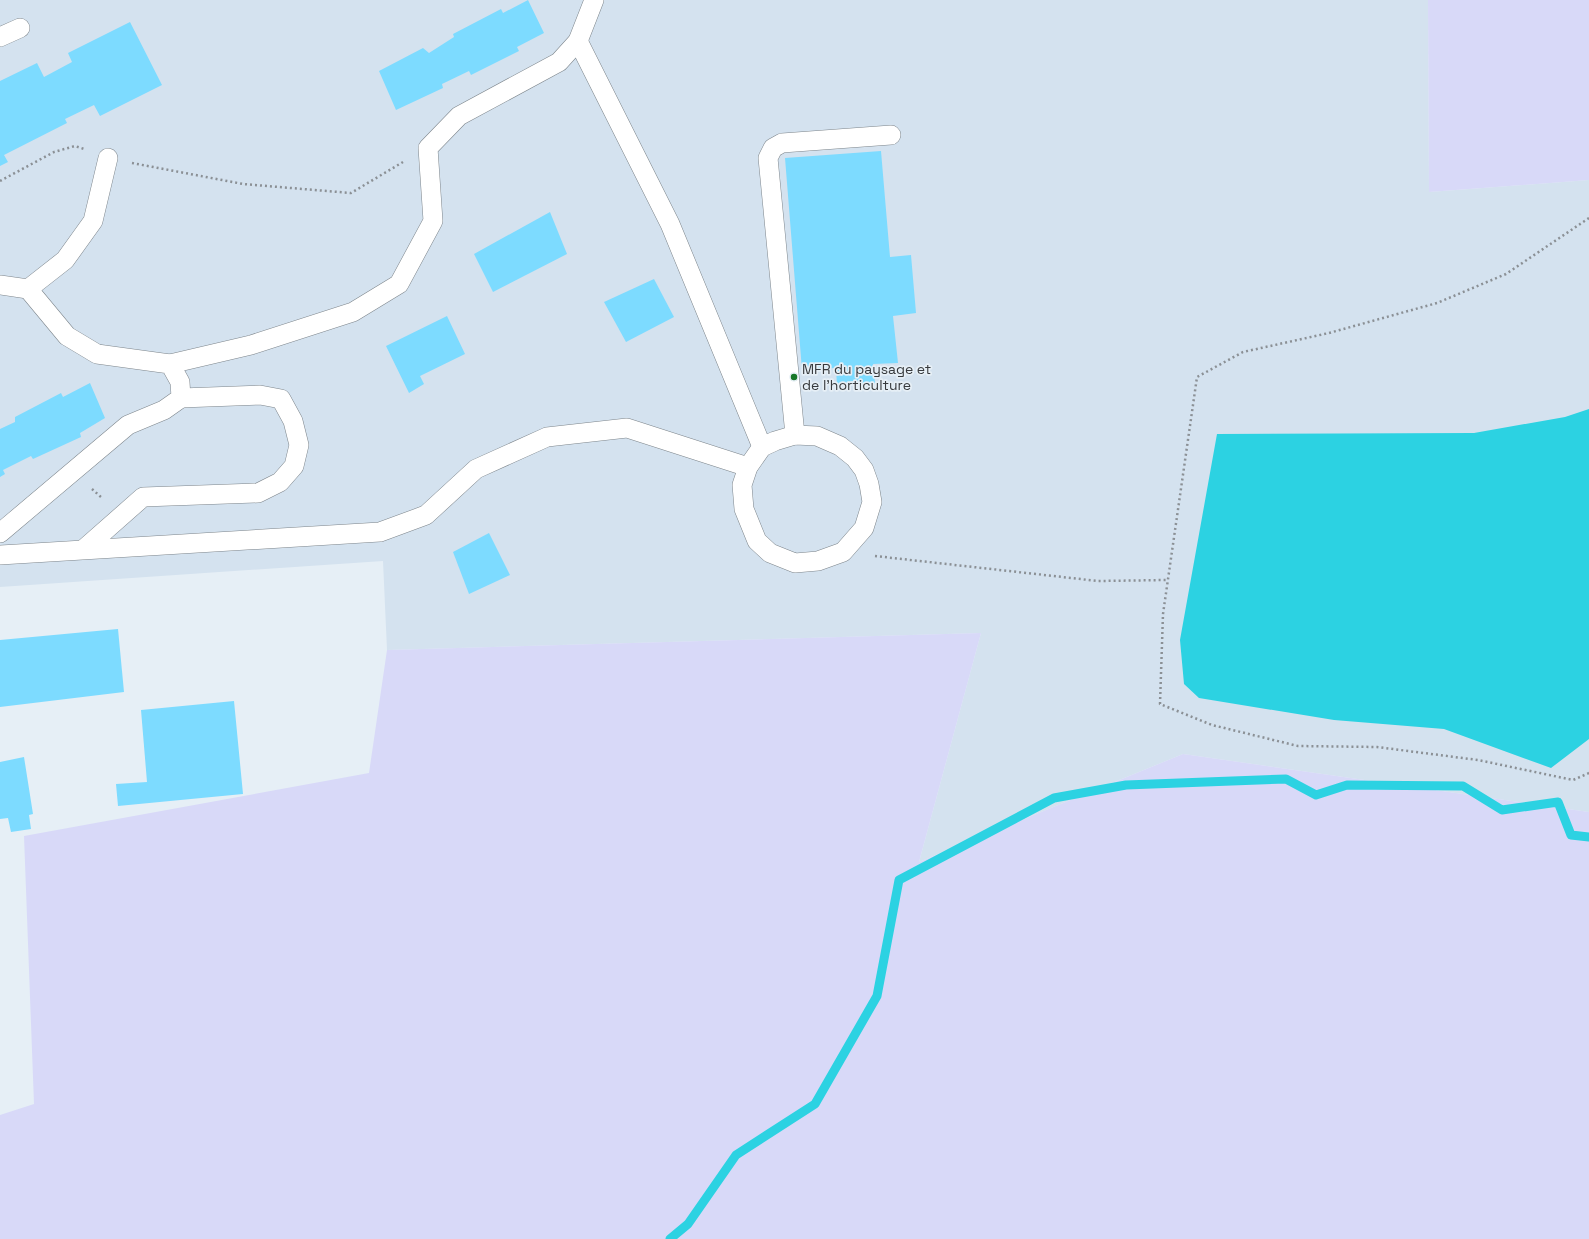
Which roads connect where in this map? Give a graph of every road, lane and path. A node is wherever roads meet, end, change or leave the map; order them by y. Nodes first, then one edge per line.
1 (594, 0) edge
2 (20, 28) dead end
3 (0, 38) edge
4 (578, 41) junction
5 (891, 135) dead end
6 (428, 148) junction
7 (108, 158) junction
8 (0, 181) edge
9 (1589, 218) edge
10 (0, 285) edge
11 (28, 289) junction
12 (170, 364) junction
13 (181, 398) junction
14 (795, 435) junction
15 (762, 447) junction
16 (748, 467) junction
17 (72, 472) junction
18 (123, 515) junction
19 (0, 533) edge
20 (84, 550) junction
21 (843, 552) junction
22 (0, 555) edge
23 (1167, 580) junction
24 (1589, 773) edge

1 - 4 lane
2 - 3 lane
4 - 6 lane
4 - 15 lane
5 - 14 lane
6 - 7 path
6 - 12 lane
7 - 8 path
7 - 11 lane
9 - 23 path
10 - 11 lane
11 - 12 lane
12 - 13 lane
13 - 17 lane
13 - 18 lane
14 - 15 lane
14 - 21 lane
15 - 16 lane
16 - 20 lane
16 - 21 lane
17 - 18 path
17 - 19 lane
18 - 20 lane
20 - 22 lane
21 - 23 path
23 - 24 path

